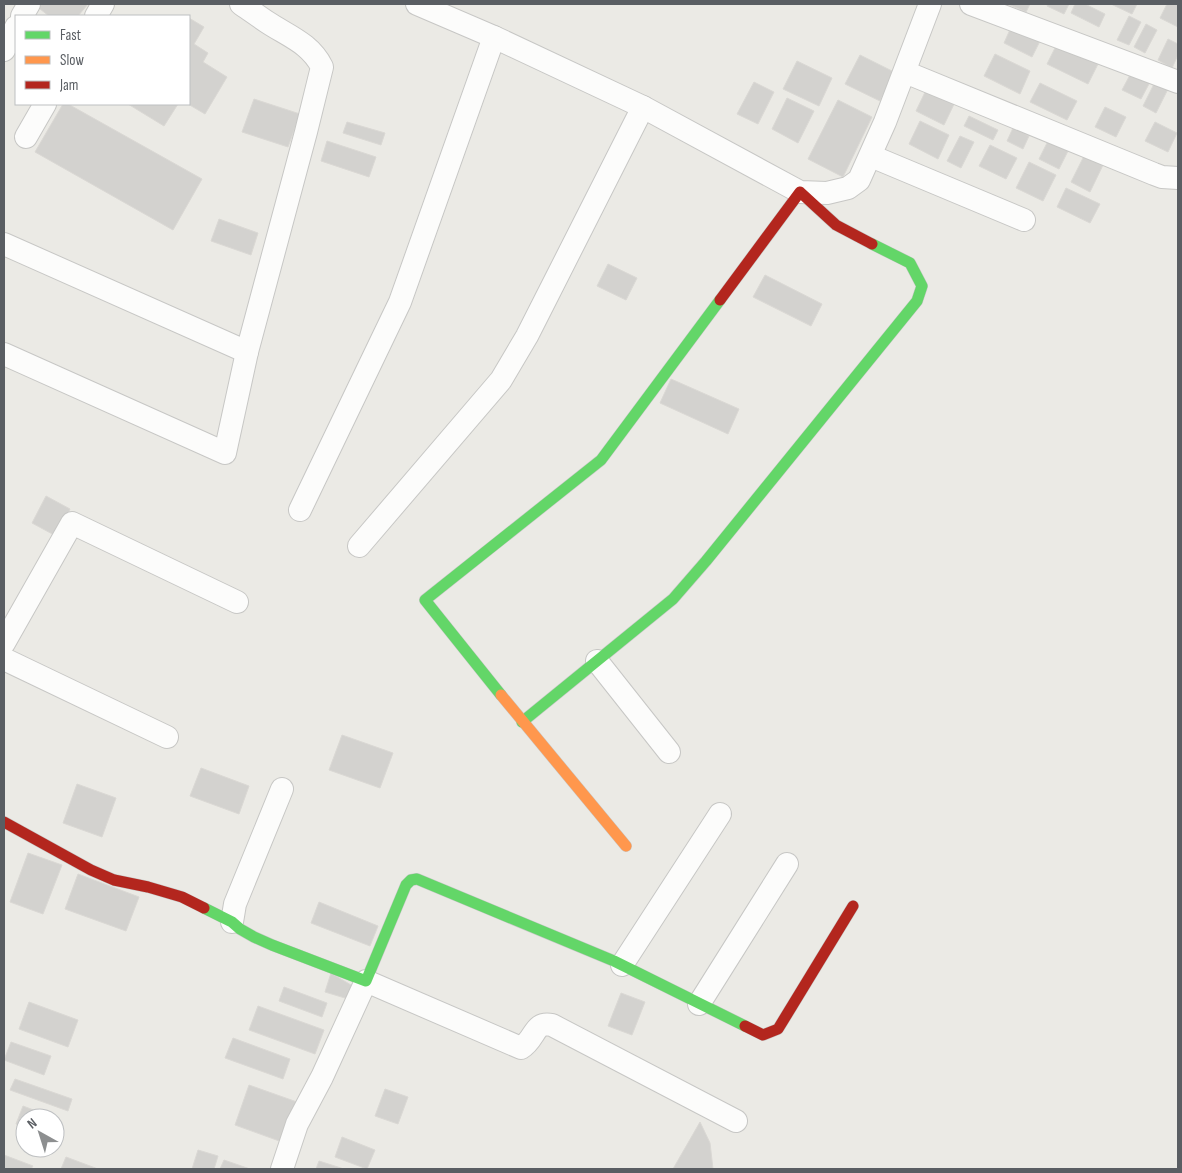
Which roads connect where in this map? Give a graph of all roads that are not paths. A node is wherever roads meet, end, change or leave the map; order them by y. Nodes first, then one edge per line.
1 (29, 4) edge
2 (103, 4) edge
3 (241, 4) edge
4 (417, 4) edge
5 (930, 4) edge
6 (971, 4) edge
7 (23, 15) edge
8 (97, 15) edge
9 (15, 29) edge
10 (494, 37) junction
11 (4, 50) edge
12 (905, 72) junction
13 (1178, 82) edge
14 (44, 105) edge
15 (643, 107) junction
16 (26, 137) dead end
17 (871, 156) junction
18 (1178, 178) edge
19 (800, 192) junction
20 (1024, 220) dead end
21 (4, 244) edge
22 (248, 352) junction
23 (4, 354) edge
24 (300, 510) dead end
25 (359, 546) dead end
26 (237, 602) dead end
27 (4, 643) edge
28 (4, 659) edge
29 (597, 661) junction
30 (522, 722) junction
31 (167, 737) dead end
32 (670, 752) dead end
33 (282, 789) dead end
34 (720, 814) dead end
35 (4, 822) edge
36 (626, 846) dead end
37 (787, 864) dead end
38 (853, 906) dead end
39 (232, 922) junction
40 (622, 965) junction
41 (366, 981) junction
42 (699, 1004) junction
43 (736, 1121) dead end
44 (282, 1169) edge

1 - 7 street
2 - 8 street
3 - 22 street
4 - 10 street
5 - 12 street
6 - 13 street
9 - 11 street
10 - 15 street
10 - 24 street
12 - 17 street
12 - 18 street
14 - 16 street
15 - 19 street
15 - 25 street
17 - 19 street
17 - 20 street
19 - 29 street
19 - 30 street
21 - 22 street
22 - 23 street
26 - 27 street
28 - 31 street
29 - 30 street
29 - 32 street
30 - 36 street
33 - 39 street
34 - 40 street
35 - 39 street
37 - 42 street
38 - 42 street
39 - 41 street
40 - 41 street
40 - 42 street
41 - 43 street
41 - 44 street

